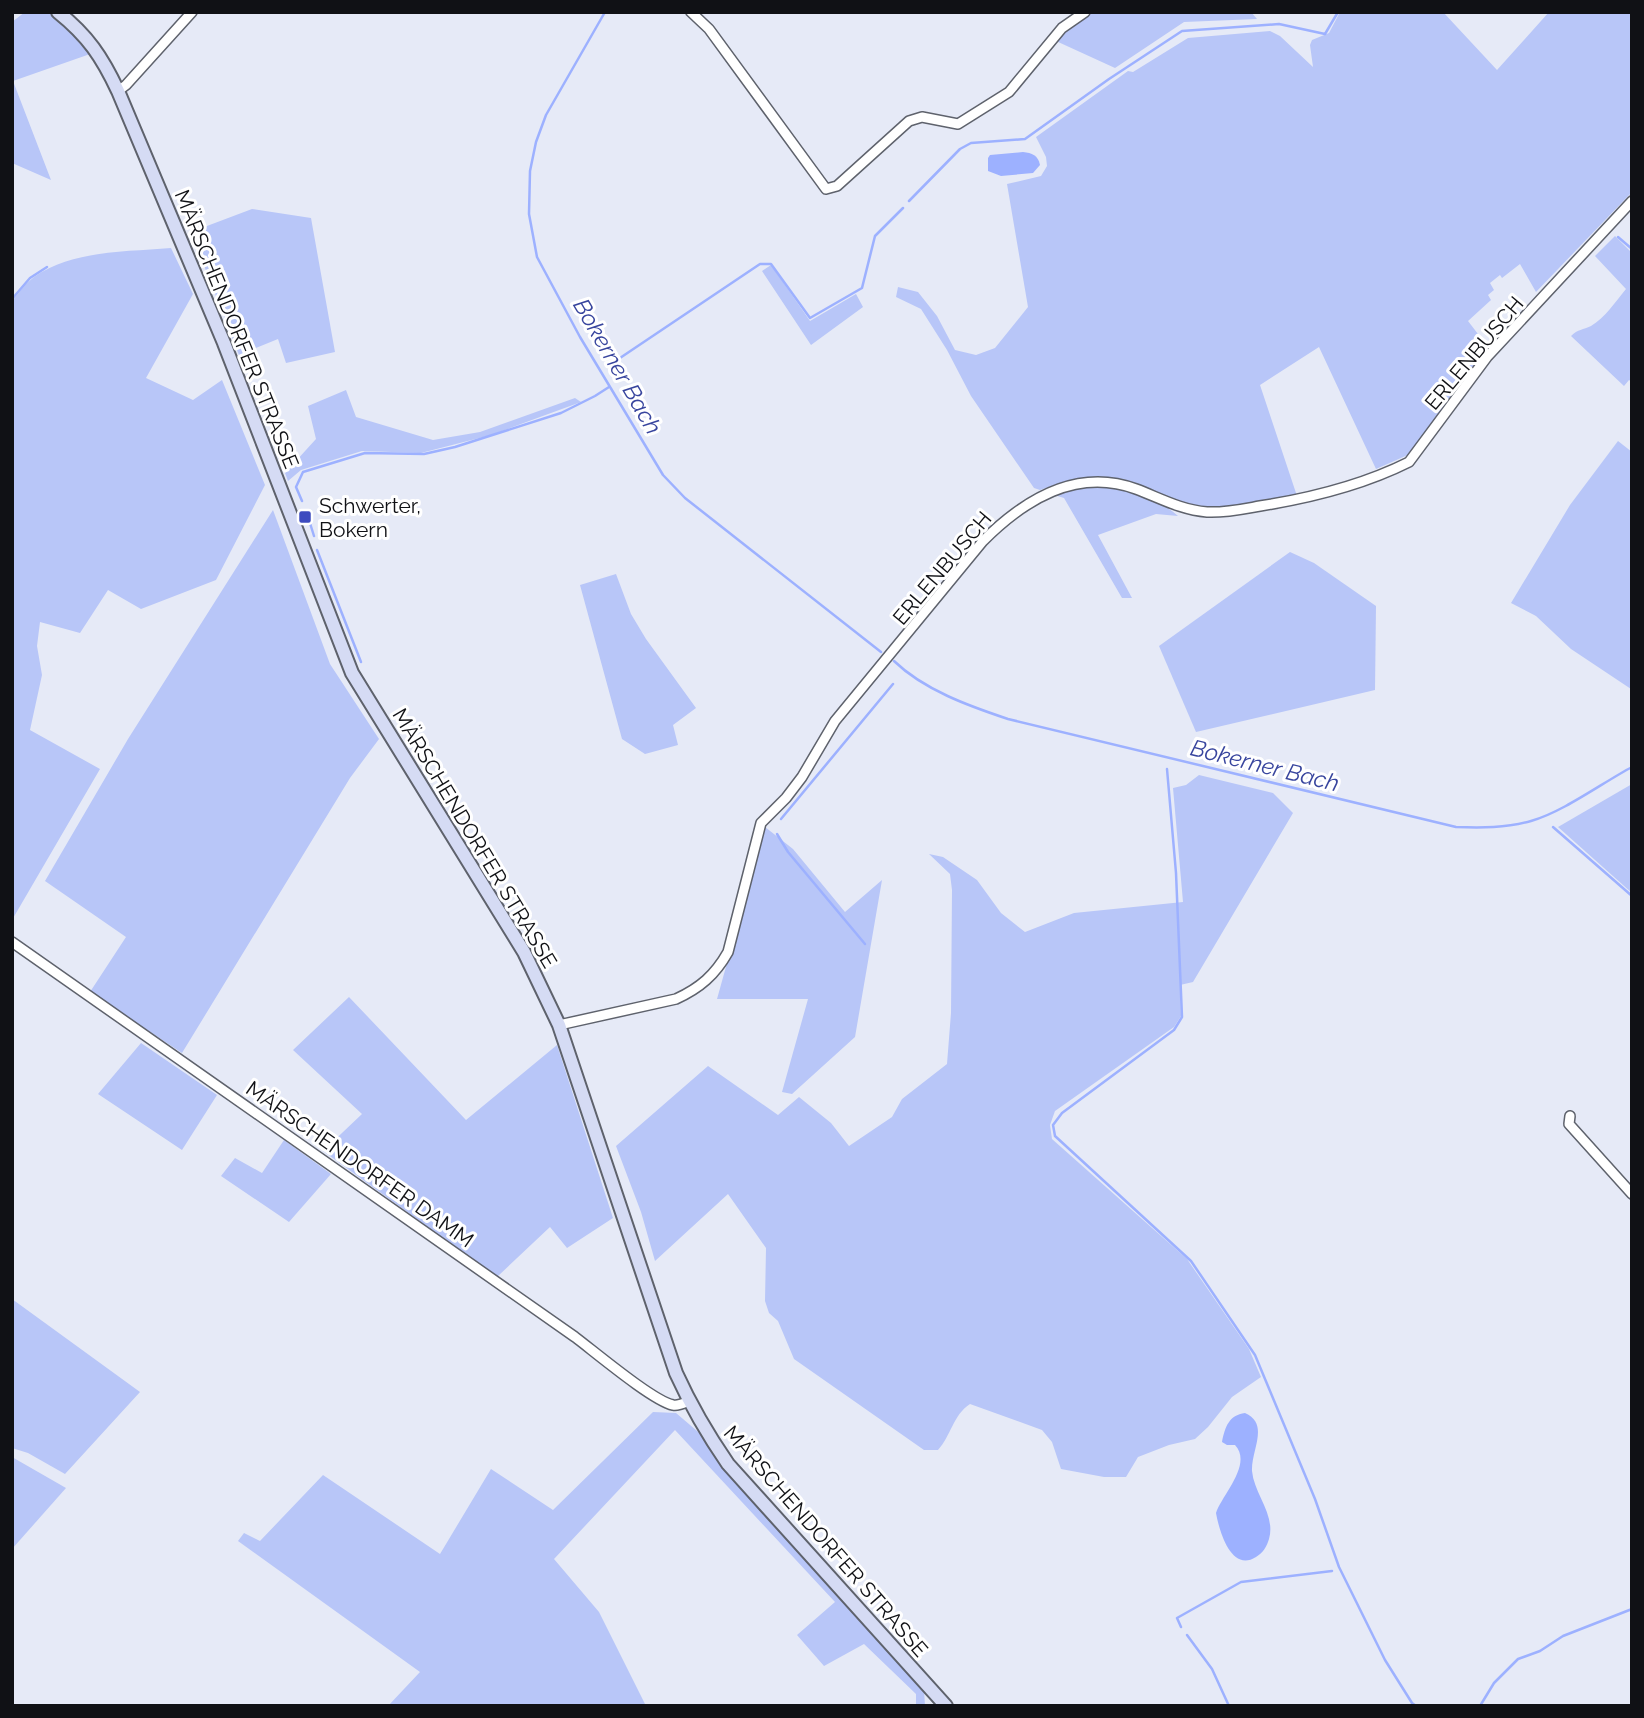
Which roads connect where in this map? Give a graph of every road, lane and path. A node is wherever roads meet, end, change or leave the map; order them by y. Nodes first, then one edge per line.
1 (192, 12) edge
2 (691, 12) edge
3 (1085, 12) edge
4 (64, 14) edge
5 (118, 91) junction
6 (1632, 201) edge
7 (12, 942) edge
8 (559, 1025) junction
9 (1570, 1116) dead end
10 (1632, 1194) edge
11 (689, 1401) junction
12 (946, 1706) edge

1 - 5 street
2 - 3 street
4 - 5 street, MÄRSCHENDORFER STRASSE
5 - 8 street, MÄRSCHENDORFER STRASSE
6 - 8 street, ERLENBUSCH
7 - 11 street, MÄRSCHENDORFER DAMM
8 - 11 street, MÄRSCHENDORFER STRASSE
9 - 10 street
11 - 12 street, MÄRSCHENDORFER STRASSE

